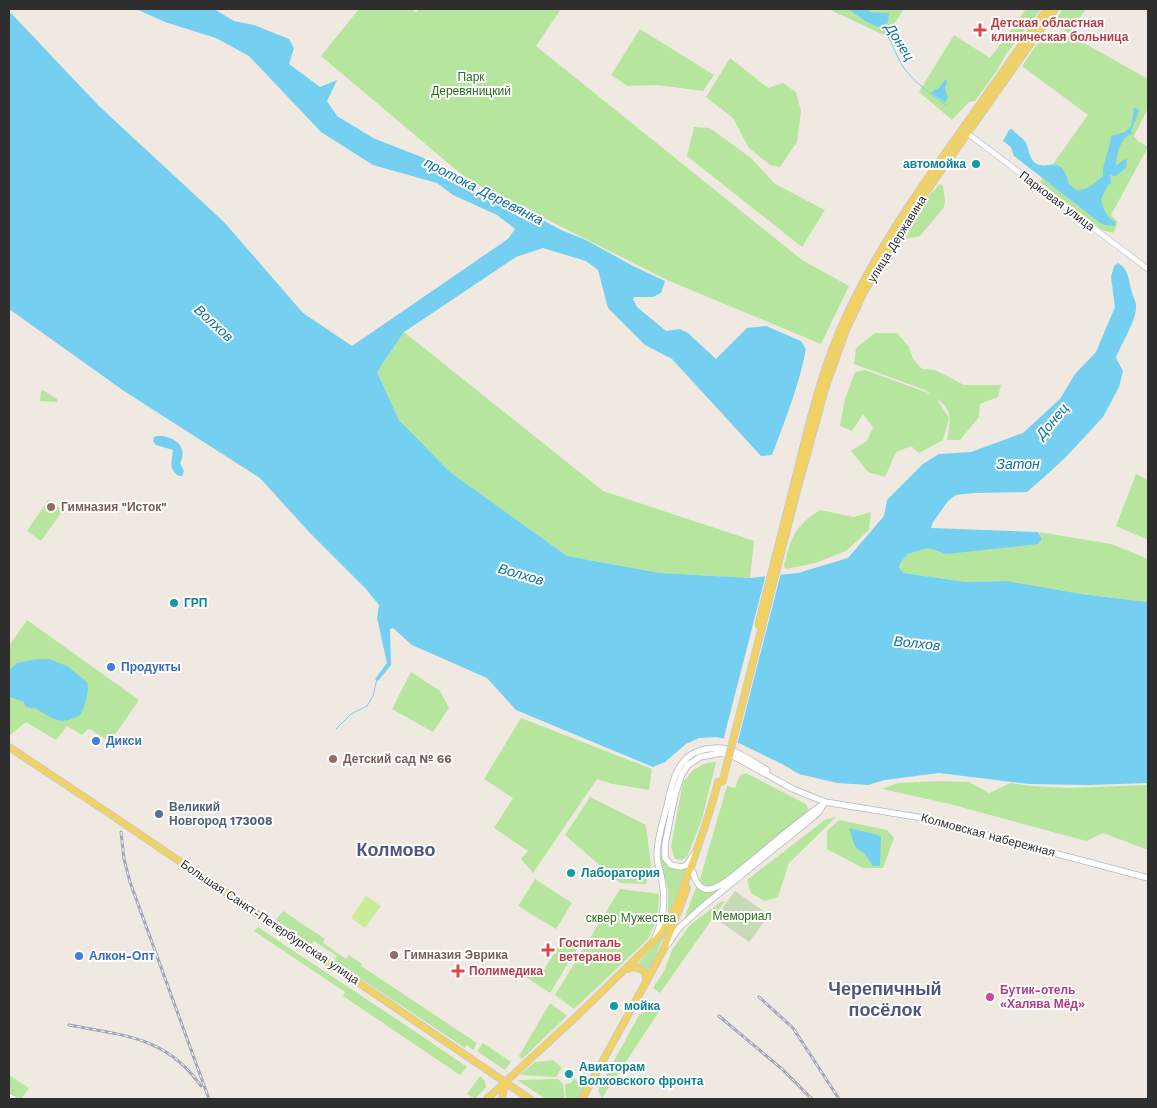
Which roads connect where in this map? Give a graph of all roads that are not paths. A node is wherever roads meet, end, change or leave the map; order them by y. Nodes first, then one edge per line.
1 (1047, 9) edge
2 (1055, 9) edge
3 (967, 133) junction
4 (935, 174) junction
5 (1148, 269) edge
6 (9, 747) edge
7 (720, 782) junction
8 (825, 802) junction
9 (698, 848) junction
10 (693, 872) junction
11 (1148, 878) edge
12 (652, 944) junction
13 (664, 949) junction
14 (624, 971) junction
15 (645, 986) junction
16 (505, 1083) junction
17 (9, 1096) edge
18 (585, 1097) edge
19 (14, 1099) edge
20 (487, 1099) edge
21 (502, 1099) edge
22 (530, 1099) edge

1 - 4 main road, улица Державина
2 - 3 main road, улица Державина
3 - 4 main road, улица Державина
3 - 5 street, Парковая улица
4 - 7 main road, улица Державина, bridge
6 - 16 main road, Большая Санкт-Петербургская улица
7 - 9 main road
7 - 10 main road
8 - 9 main road, Колмовская набережная
8 - 10 main road
8 - 11 main road, Колмовская набережная
8 - 12 main road, Колмовская набережная
8 - 13 main road
9 - 12 main road
10 - 13 main road
12 - 14 main road
13 - 15 main road
14 - 15 main road
14 - 16 main road
15 - 18 main road
16 - 20 main road
16 - 21 main road
16 - 22 main road, Большая Санкт-Петербургская улица
17 - 19 main road

